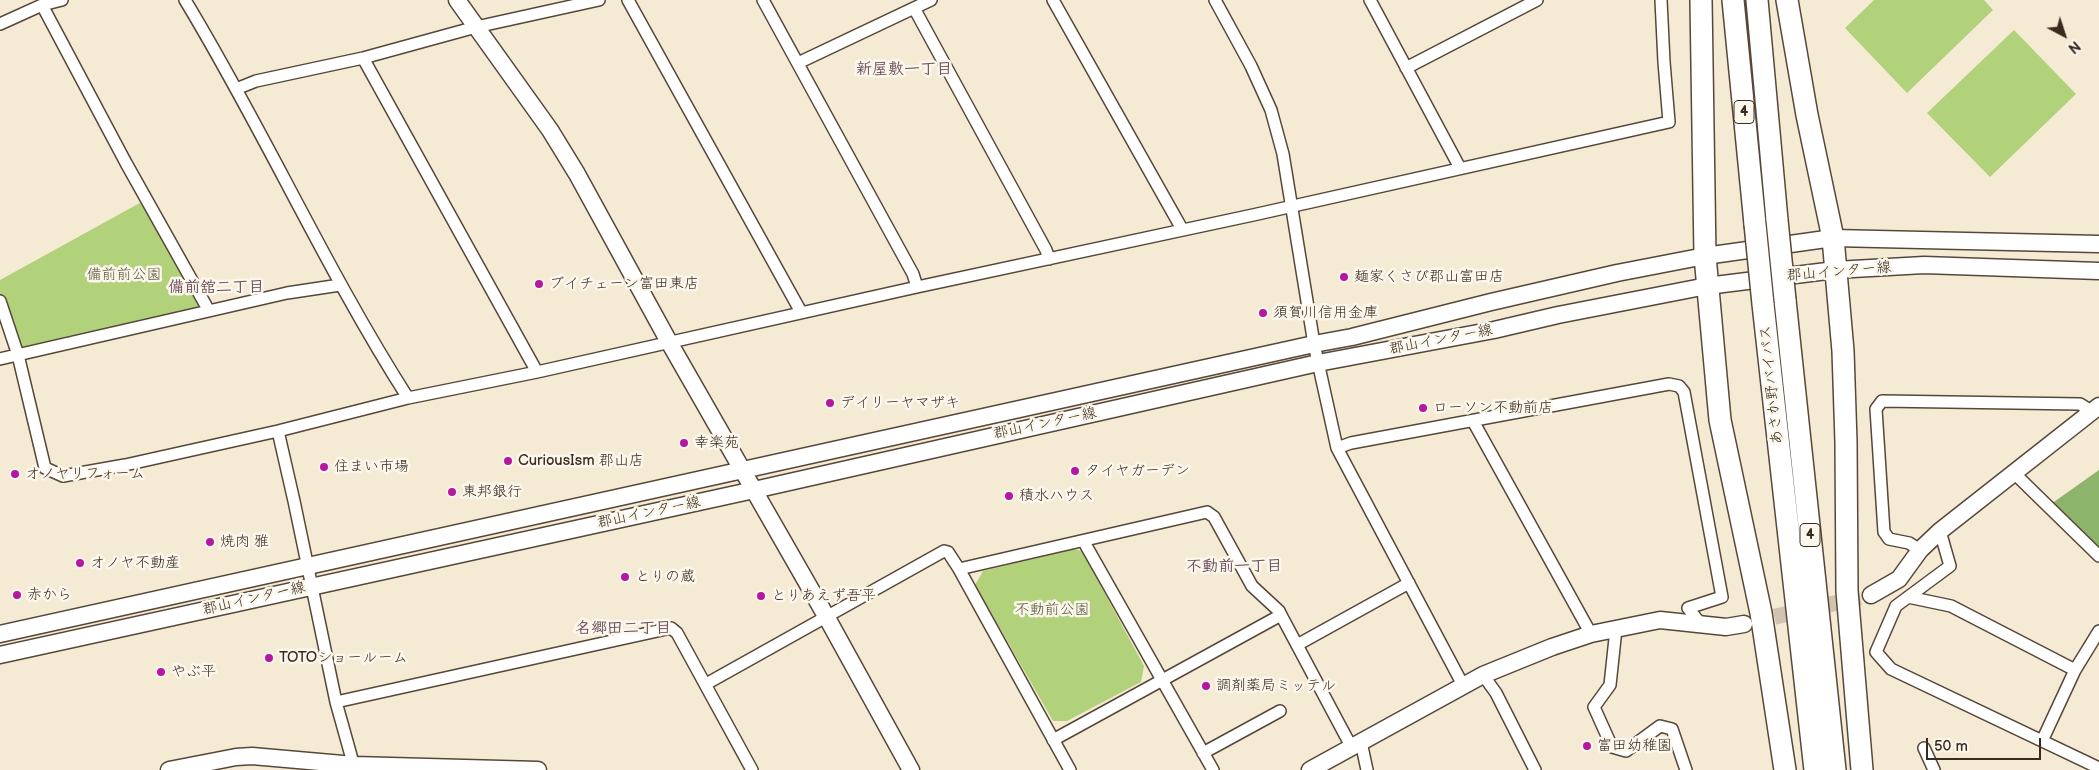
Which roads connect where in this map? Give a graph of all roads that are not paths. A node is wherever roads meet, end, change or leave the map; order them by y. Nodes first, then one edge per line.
1 (62, 0) edge
2 (184, 0) edge
3 (456, 0) edge
4 (599, 0) edge
5 (628, 0) edge
6 (763, 0) edge
7 (931, 0) edge
8 (1053, 0) edge
9 (1215, 0) edge
10 (1370, 0) edge
11 (1538, 0) edge
12 (1661, 0) edge
13 (1701, 0) edge
14 (1733, 0) edge
15 (1757, 0) edge
16 (1788, 0) edge
17 (42, 5) junction
18 (914, 8) junction
19 (0, 24) edge
20 (476, 27) junction
21 (363, 58) junction
22 (798, 63) junction
23 (1406, 68) junction
24 (236, 89) junction
25 (1460, 168) junction
26 (1290, 206) junction
27 (1182, 229) junction
28 (1833, 238) junction
29 (2099, 244) edge
30 (1704, 256) junction
31 (1049, 259) junction
32 (1835, 270) junction
33 (2099, 271) edge
34 (340, 284) junction
35 (916, 286) junction
36 (1707, 286) junction
37 (0, 301) edge
38 (210, 311) junction
39 (801, 312) junction
40 (669, 342) junction
41 (1314, 344) junction
42 (18, 355) junction
43 (0, 359) edge
44 (1318, 363) junction
45 (537, 372) junction
46 (408, 398) junction
47 (2095, 408) edge
48 (1473, 420) junction
49 (278, 431) junction
50 (1337, 448) junction
51 (742, 471) junction
52 (2012, 472) junction
53 (754, 490) junction
54 (1940, 531) junction
55 (1084, 542) junction
56 (1920, 550) junction
57 (2099, 556) edge
58 (308, 567) junction
59 (959, 569) junction
60 (1409, 584) junction
61 (313, 586) junction
62 (1871, 595) tunnel mouth
63 (1908, 597) junction
64 (1281, 615) junction
65 (826, 616) junction
66 (1700, 624) junction
67 (1744, 624) tunnel mouth
68 (1616, 629) junction
69 (2099, 631) edge
70 (0, 634) edge
71 (1592, 634) junction
72 (1297, 645) junction
73 (0, 655) edge
74 (2075, 670) junction
75 (1483, 676) junction
76 (1162, 680) junction
77 (706, 684) junction
78 (1464, 687) junction
79 (336, 702) junction
80 (1280, 711) dead end
81 (1053, 740) junction
82 (2042, 741) junction
83 (1356, 745) junction
84 (1924, 748) dead end
85 (1203, 753) junction
86 (354, 768) edge
87 (2094, 768) edge
88 (169, 770) edge
89 (538, 770) edge
90 (752, 770) edge
91 (911, 770) edge
92 (1070, 770) edge
93 (1213, 770) edge
94 (1310, 770) edge
95 (1367, 770) edge
96 (1535, 770) edge
97 (1686, 770) edge
98 (1785, 770) edge
99 (1814, 770) edge
100 (1836, 770) edge
101 (1862, 770) edge
102 (1934, 770) edge

1 - 17 street
2 - 24 street
3 - 20 street
4 - 20 street
5 - 39 street
6 - 22 street
7 - 18 street
8 - 27 street
9 - 26 street
10 - 23 street
11 - 23 street
12 - 25 street
13 - 30 highway
14 - 99 highway, あさか野バイパス / 4, bridge
15 - 100 highway, あさか野バイパス / 4, bridge
16 - 28 highway
17 - 19 street
17 - 38 street
18 - 22 street
18 - 31 street
20 - 21 street
20 - 40 street
21 - 24 street
21 - 45 street
22 - 35 street
23 - 25 street
24 - 34 street
25 - 26 street
26 - 27 street
26 - 41 street
27 - 31 street
28 - 29 street
28 - 30 street
28 - 32 highway
30 - 36 highway
30 - 41 street
31 - 35 street
32 - 33 street, 郡山インター線
32 - 36 street, 郡山インター線
32 - 101 highway
34 - 38 street
34 - 46 street
35 - 39 street
36 - 44 street, 郡山インター線
36 - 98 highway
37 - 42 street
38 - 42 street
39 - 40 street
40 - 45 street
40 - 51 street
41 - 44 street
41 - 51 street
42 - 43 street
42 - 49 street
44 - 50 street
44 - 53 street, 郡山インター線
45 - 46 street
46 - 49 street
47 - 52 street
47 - 56 street
48 - 50 street
48 - 66 street
48 - 71 street
49 - 58 street
50 - 60 street
51 - 53 street
51 - 58 street
52 - 54 street
52 - 57 street
53 - 61 street, 郡山インター線
53 - 65 street
54 - 56 street
54 - 63 street
55 - 59 street
55 - 64 street
55 - 76 street
56 - 62 street
58 - 61 street
58 - 70 street
59 - 65 street
59 - 81 street
60 - 72 street
60 - 78 street
61 - 73 street, 郡山インター線
61 - 79 street
63 - 74 street
63 - 82 street
64 - 72 street
64 - 76 street
65 - 77 street
65 - 91 street
66 - 67 street
66 - 68 street
68 - 71 street
68 - 97 street
69 - 74 street
71 - 75 street
72 - 83 street
74 - 82 street
75 - 78 street
75 - 96 street
76 - 81 street
76 - 85 street
77 - 79 street
77 - 90 street
78 - 83 street
79 - 86 street
80 - 85 street
81 - 92 street
82 - 87 street
83 - 94 street
83 - 95 street
84 - 102 street
85 - 93 street
86 - 88 street
86 - 89 street

